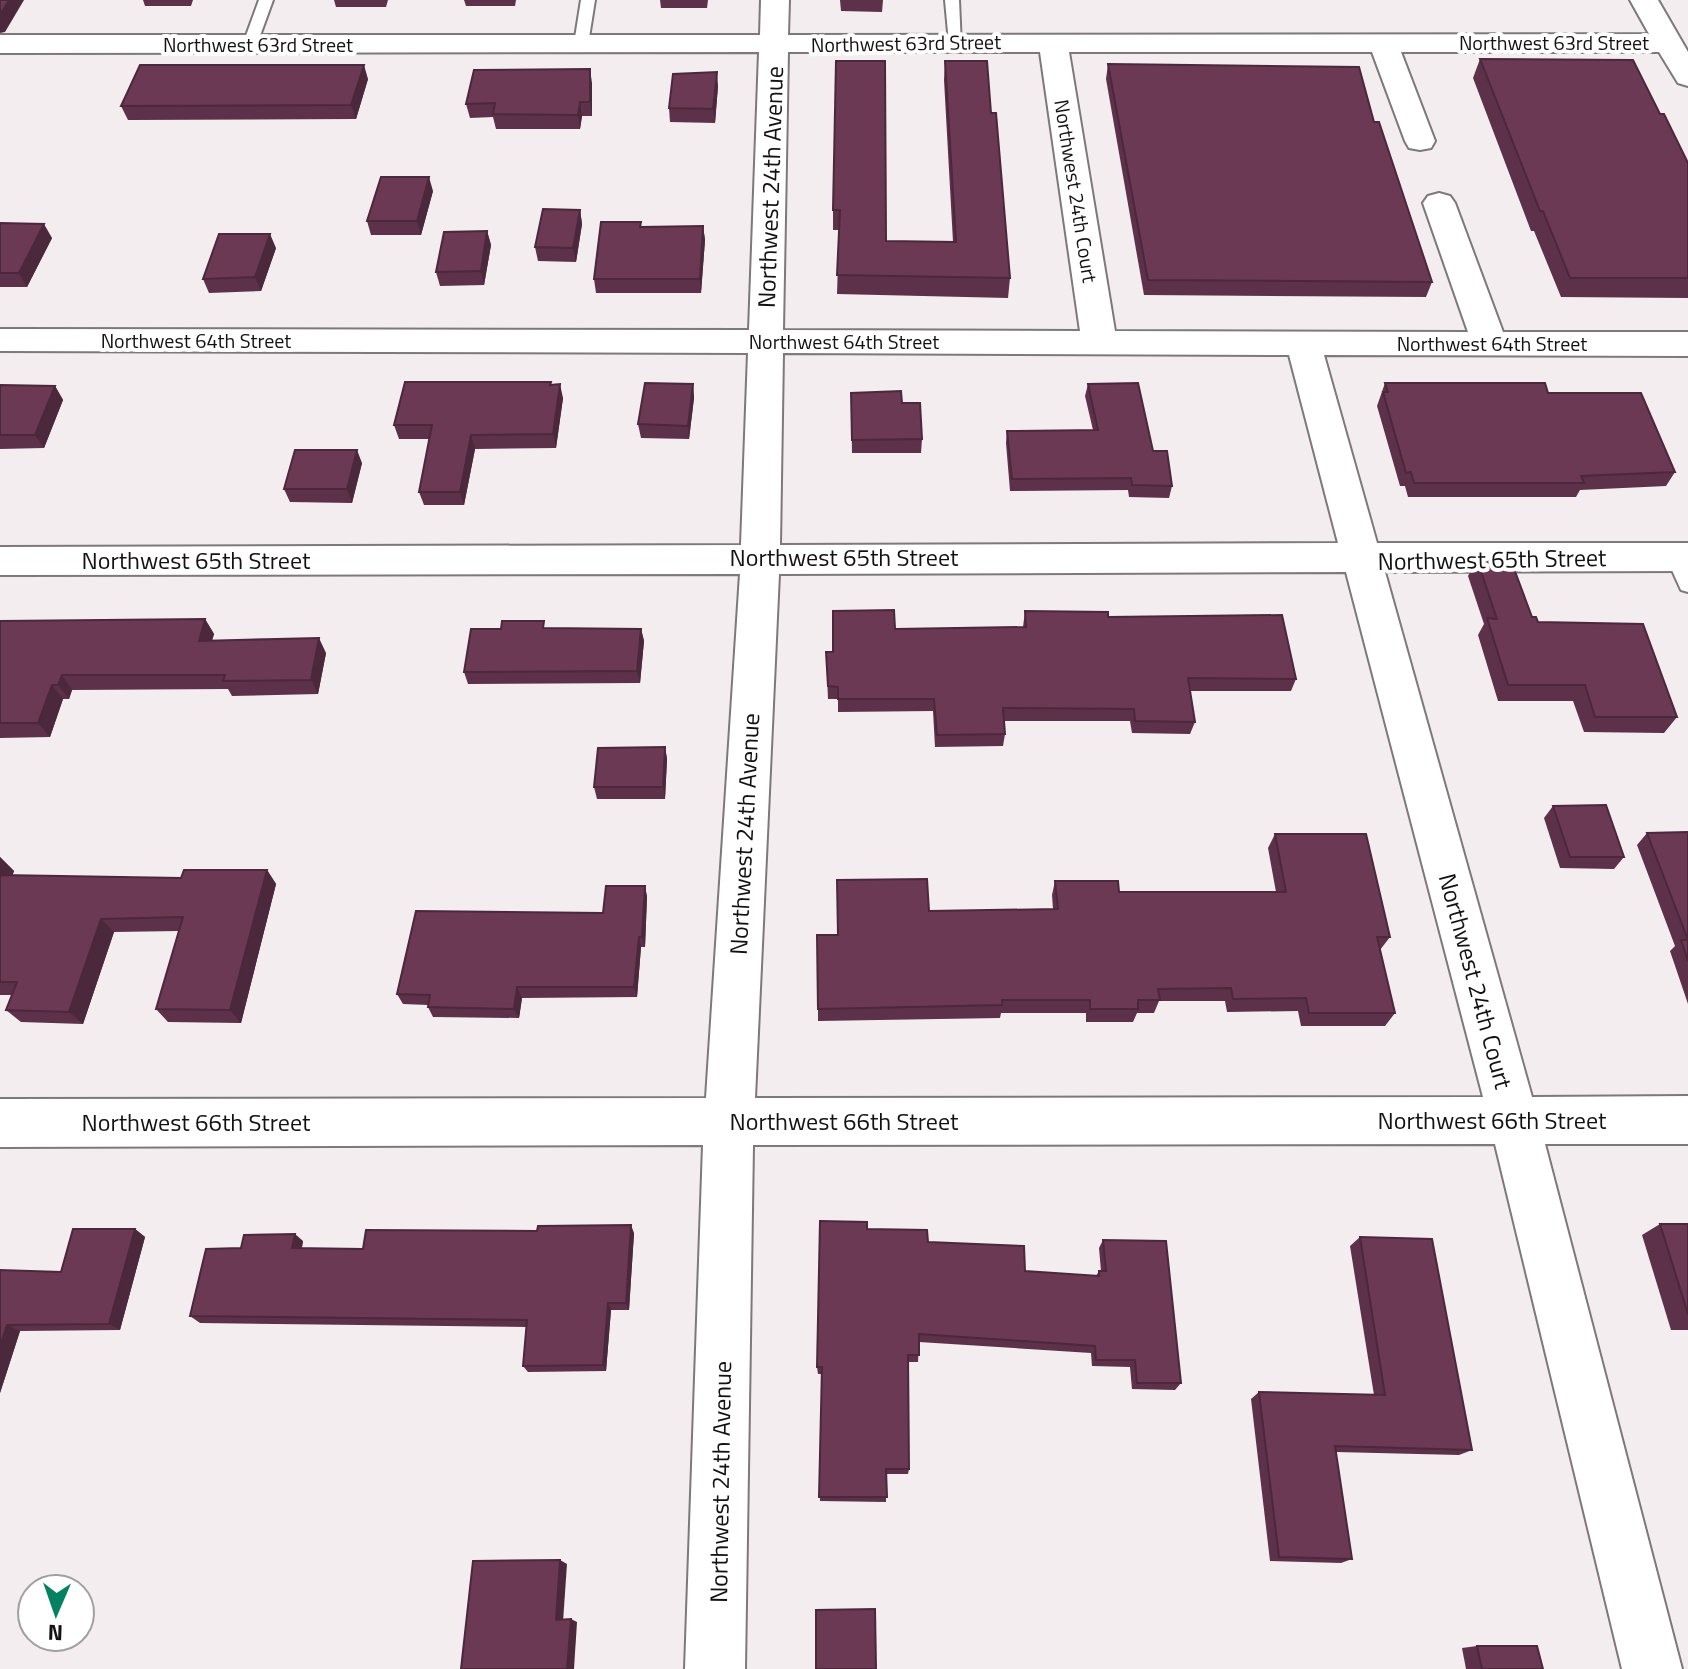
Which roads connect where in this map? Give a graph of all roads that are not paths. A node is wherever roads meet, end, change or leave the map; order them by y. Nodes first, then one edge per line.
1 (266, 0) edge
2 (588, 0) edge
3 (775, 0) edge
4 (952, 0) edge
5 (1644, 0) edge
6 (1382, 41) junction
7 (1053, 42) junction
8 (956, 43) junction
9 (1669, 43) junction
10 (0, 44) edge
11 (250, 44) junction
12 (581, 44) junction
13 (774, 44) junction
14 (1688, 77) edge
15 (1420, 141) dead end
16 (1439, 203) dead end
17 (0, 340) edge
18 (1099, 340) junction
19 (765, 342) junction
20 (1303, 342) junction
21 (1490, 344) junction
22 (1688, 344) edge
23 (760, 557) junction
24 (1360, 560) junction
25 (0, 561) edge
26 (1684, 566) edge
27 (1514, 1120) junction
28 (1688, 1120) edge
29 (729, 1121) junction
30 (0, 1123) edge
31 (715, 1669) edge
32 (1652, 1669) edge

1 - 11 lane
2 - 12 lane
3 - 13 street, Northwest 24th Avenue
4 - 8 lane
5 - 9 street
6 - 7 street, Northwest 63rd Street
6 - 9 street, Northwest 63rd Street
6 - 15 street
7 - 8 street, Northwest 63rd Street
7 - 18 street, Northwest 24th Court
8 - 13 street, Northwest 63rd Street
9 - 14 street
10 - 11 street, Northwest 63rd Street
11 - 12 street, Northwest 63rd Street
12 - 13 street, Northwest 63rd Street
13 - 19 street, Northwest 24th Avenue
16 - 21 street
17 - 19 street, Northwest 64th Street
18 - 19 street, Northwest 64th Street
18 - 20 street, Northwest 64th Street
19 - 23 street, Northwest 24th Avenue
20 - 21 street, Northwest 64th Street
20 - 24 street, Northwest 24th Court
21 - 22 street, Northwest 64th Street
23 - 24 street, Northwest 65th Street
23 - 25 street, Northwest 65th Street
23 - 29 street, Northwest 24th Avenue
24 - 26 street, Northwest 65th Street
24 - 27 street, Northwest 24th Court
27 - 28 street, Northwest 66th Street
27 - 29 street, Northwest 66th Street
27 - 32 street, Northwest 24th Court
29 - 30 street, Northwest 66th Street
29 - 31 street, Northwest 24th Avenue

